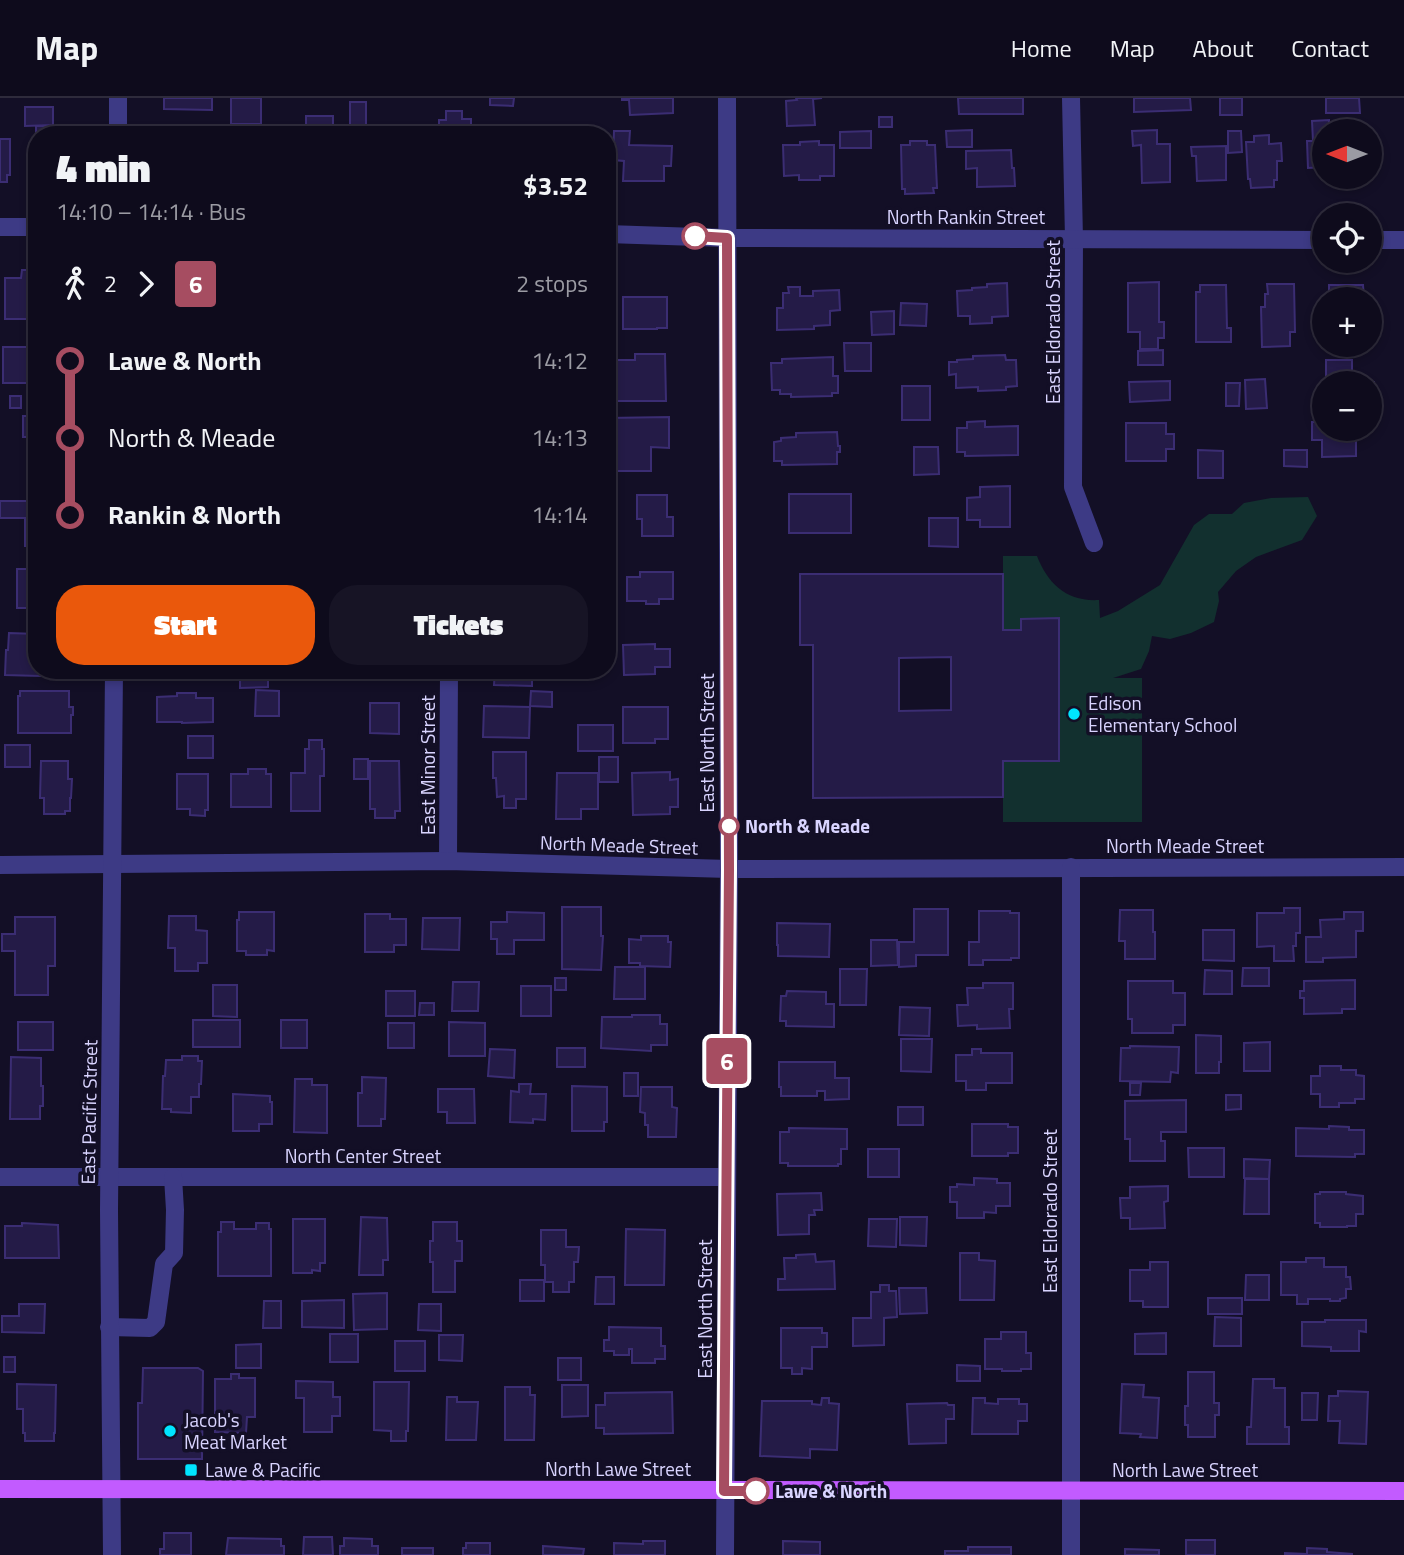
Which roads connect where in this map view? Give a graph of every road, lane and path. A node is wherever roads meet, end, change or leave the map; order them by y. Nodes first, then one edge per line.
1 (118, 98) edge
2 (727, 98) edge
3 (1071, 98) edge
4 (118, 126) edge
5 (0, 226) edge
6 (28, 227) edge
7 (616, 234) edge
8 (727, 238) junction
9 (1074, 239) junction
10 (1312, 240) edge
11 (1382, 240) edge
12 (1404, 240) edge
13 (1094, 543) dead end
14 (114, 679) edge
15 (449, 679) edge
16 (448, 861) junction
17 (0, 865) edge
18 (113, 865) junction
19 (1071, 867) junction
20 (1404, 867) edge
21 (729, 869) junction
22 (0, 1177) edge
23 (110, 1177) junction
24 (173, 1177) junction
25 (726, 1177) junction
26 (109, 1327) junction
27 (0, 1489) edge
28 (111, 1490) junction
29 (724, 1491) junction
30 (1071, 1491) junction
31 (1404, 1491) edge
32 (112, 1555) edge
33 (725, 1555) edge
34 (1071, 1555) edge

1 - 4 street
2 - 8 street, East North Street
3 - 9 street, East Eldorado Street
5 - 6 street
7 - 8 street, North Rankin Street
8 - 9 street, North Rankin Street
8 - 21 street, East North Street
9 - 10 street, North Rankin Street
9 - 13 street, East Eldorado Street
11 - 12 street
14 - 18 street, East Pacific Street
15 - 16 street, East Minor Street
16 - 18 street, North Meade Street
16 - 21 street, North Meade Street
17 - 18 street, North Meade Street
18 - 23 street, East Pacific Street
19 - 20 street, North Meade Street
19 - 21 street, North Meade Street
19 - 30 street, East Eldorado Street
21 - 25 street, East North Street
22 - 23 street, North Center Street
23 - 24 street, North Center Street
23 - 26 street, East Pacific Street
24 - 25 street, North Center Street
24 - 26 street
25 - 29 street, East North Street
26 - 28 street, East Pacific Street
27 - 28 main road, North Lawe Street
28 - 29 main road, North Lawe Street
28 - 32 street, East Pacific Street
29 - 30 main road, North Lawe Street
29 - 33 street, East North Street
30 - 31 main road, North Lawe Street
30 - 34 street, East Eldorado Street

